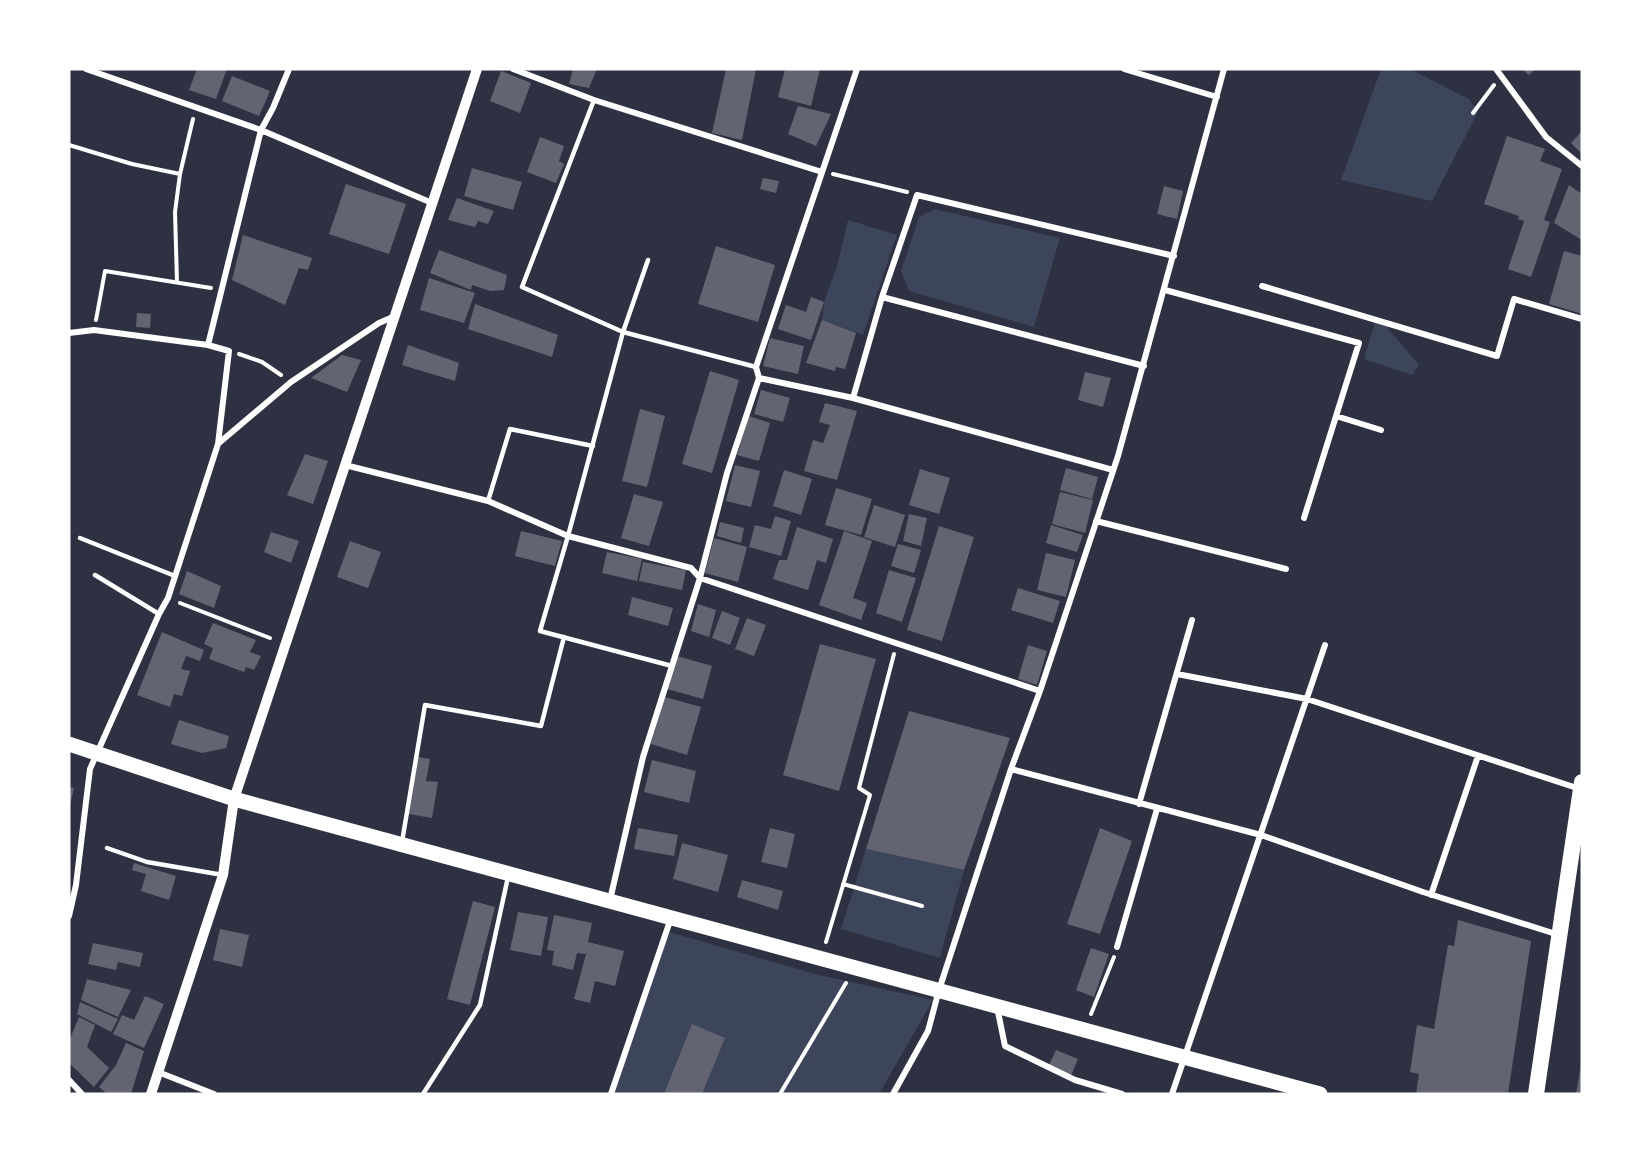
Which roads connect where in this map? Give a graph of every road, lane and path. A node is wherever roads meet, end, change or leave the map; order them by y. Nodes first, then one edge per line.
1 (86, 69) edge
2 (290, 69) edge
3 (477, 69) edge
4 (513, 69) edge
5 (857, 69) edge
6 (1124, 69) edge
7 (1224, 69) edge
8 (1496, 69) edge
9 (1503, 82) dead end
10 (1217, 97) junction
11 (594, 99) junction
12 (195, 106) junction
13 (1473, 113) dead end
14 (261, 130) junction
15 (69, 145) edge
16 (1582, 166) edge
17 (822, 172) junction
18 (180, 174) junction
19 (917, 195) junction
20 (432, 203) junction
21 (1174, 256) junction
22 (648, 260) dead end
23 (177, 282) junction
24 (1262, 286) dead end
25 (221, 290) junction
26 (1165, 290) junction
27 (882, 297) junction
28 (396, 315) junction
29 (1582, 319) edge
30 (94, 330) junction
31 (623, 332) junction
32 (69, 333) edge
33 (208, 345) junction
34 (229, 351) junction
35 (1144, 366) junction
36 (756, 367) junction
37 (759, 378) junction
38 (291, 382) junction
39 (853, 398) junction
40 (1336, 416) junction
41 (1381, 430) dead end
42 (218, 444) junction
43 (593, 446) junction
44 (345, 465) junction
45 (1113, 470) junction
46 (488, 501) junction
47 (1304, 518) dead end
48 (1096, 521) junction
49 (568, 536) junction
50 (80, 538) dead end
51 (1286, 569) dead end
52 (95, 575) dead end
53 (175, 576) junction
54 (699, 578) junction
55 (168, 598) junction
56 (159, 614) junction
57 (1192, 620) dead end
58 (564, 637) junction
59 (270, 638) dead end
60 (896, 645) junction
61 (1325, 645) dead end
62 (672, 666) junction
63 (1178, 674) junction
64 (1040, 691) junction
65 (1307, 699) junction
66 (69, 744) edge
67 (97, 753) junction
68 (1478, 756) junction
69 (1011, 769) junction
70 (1581, 785) edge
71 (234, 799) junction
72 (1139, 804) junction
73 (1157, 809) junction
74 (1261, 835) junction
75 (401, 844) junction
76 (107, 848) dead end
77 (509, 873) junction
78 (222, 875) junction
79 (72, 884) edge
80 (843, 884) junction
81 (1431, 895) junction
82 (610, 901) junction
83 (922, 906) dead end
84 (69, 916) edge
85 (671, 918) junction
86 (1558, 935) junction
87 (826, 942) dead end
88 (1117, 947) joint
89 (846, 982) dead end
90 (939, 990) junction
91 (996, 1006) junction
92 (1091, 1015) dead end
93 (1184, 1057) junction
94 (158, 1072) junction
95 (69, 1080) edge
96 (82, 1094) edge
97 (152, 1094) edge
98 (214, 1094) edge
99 (423, 1094) edge
100 (611, 1094) edge
101 (780, 1094) edge
102 (893, 1094) edge
103 (1122, 1094) edge
104 (1172, 1094) edge
105 (1320, 1094) edge
106 (1536, 1094) edge

1 - 12 street
2 - 14 street
3 - 20 street
4 - 11 street
5 - 17 street
6 - 10 street
7 - 10 street
8 - 16 street
9 - 13 path
10 - 21 street
11 - 17 street
11 - 31 lane
12 - 14 street
12 - 18 path
14 - 20 street
14 - 25 street
15 - 18 path
17 - 19 path
17 - 36 street
18 - 23 path
19 - 21 street
19 - 27 street
20 - 28 street
21 - 26 street
22 - 31 lane
23 - 25 path
23 - 30 path
24 - 29 street
25 - 33 street
26 - 35 street
26 - 40 street
27 - 35 street
27 - 39 street
28 - 38 street
28 - 44 street
30 - 32 street
30 - 33 street
31 - 36 lane
31 - 43 lane
33 - 34 street
34 - 38 path
34 - 42 street
35 - 45 street
36 - 37 street
37 - 39 street
37 - 54 street
38 - 42 street
39 - 45 street
40 - 41 street
40 - 47 street
42 - 53 street
43 - 46 lane
43 - 49 lane
44 - 46 street
44 - 71 street
45 - 48 street
46 - 49 street
48 - 51 street
48 - 64 street
49 - 54 street
49 - 58 lane
50 - 53 lane
52 - 56 lane
53 - 55 street
54 - 60 street
54 - 62 street
55 - 56 street
55 - 59 path
56 - 67 street
57 - 63 street
58 - 62 lane
58 - 75 lane
60 - 64 street
60 - 80 path
61 - 65 street
62 - 82 street
63 - 65 street
63 - 72 street
64 - 69 street
65 - 68 street
65 - 74 street
66 - 67 main road
67 - 71 main road
67 - 79 street
68 - 70 street
68 - 81 street
69 - 72 street
69 - 90 street
70 - 86 highway
71 - 75 main road
71 - 78 street
72 - 73 street
73 - 74 street
73 - 88 street
74 - 81 street
74 - 93 street
75 - 77 main road
76 - 78 lane
77 - 82 main road
77 - 99 lane
78 - 94 street
79 - 84 street
80 - 83 path
80 - 87 path
81 - 86 street
82 - 85 main road
85 - 90 main road
85 - 100 street
86 - 106 highway
88 - 92 path
89 - 101 path
90 - 91 main road
90 - 102 street
91 - 93 main road
91 - 103 street
93 - 104 street
93 - 105 main road
94 - 97 street
94 - 98 street
95 - 96 street

